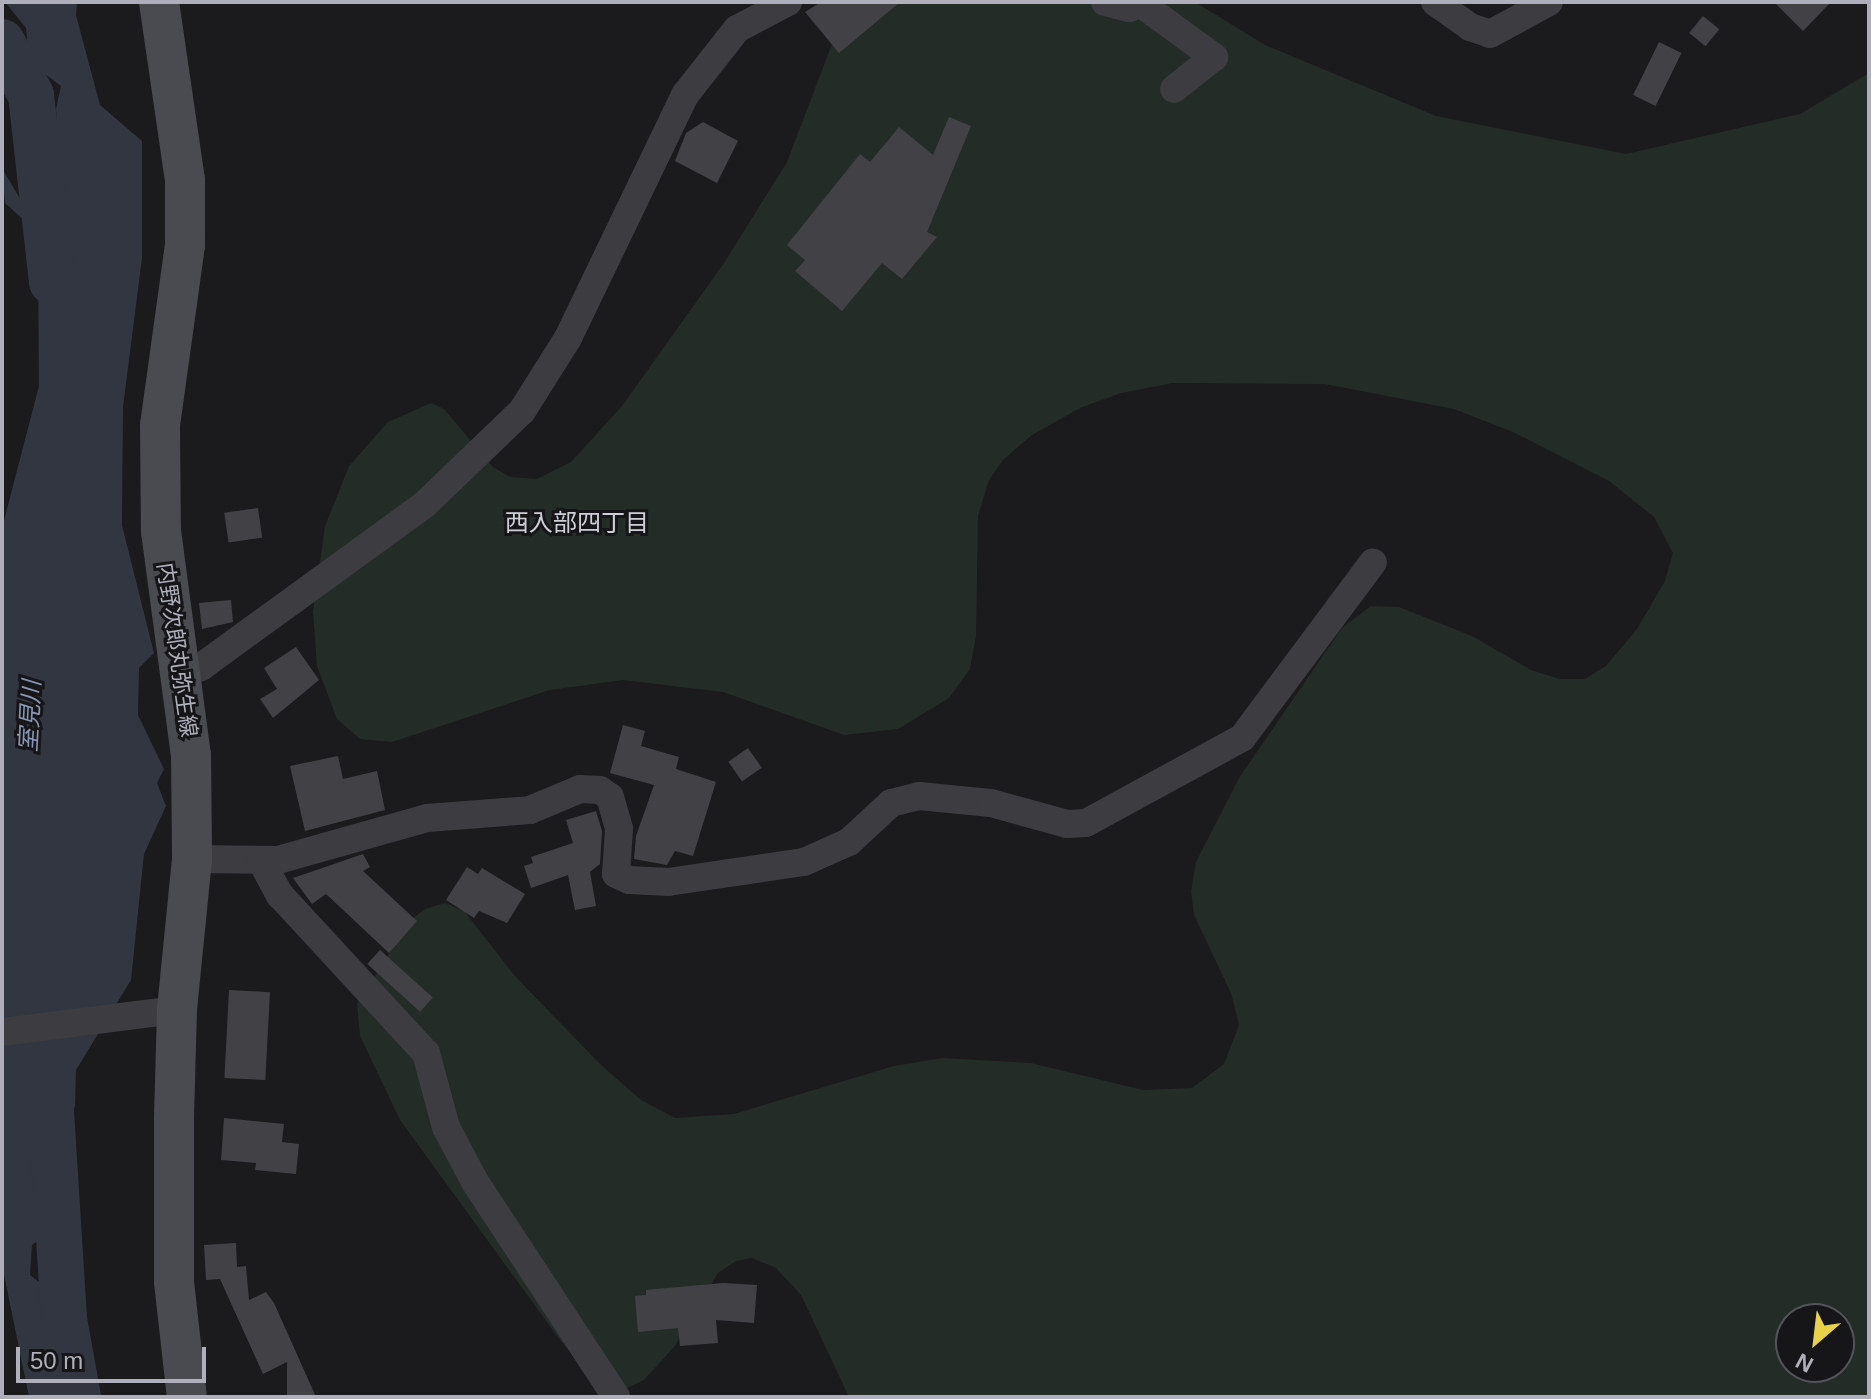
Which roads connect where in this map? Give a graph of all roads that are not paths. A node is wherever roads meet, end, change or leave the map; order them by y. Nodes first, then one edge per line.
1 (159, 2) edge
2 (788, 2) edge
3 (1105, 2) edge
4 (1435, 2) edge
5 (1549, 2) edge
6 (1142, 3) edge
7 (1174, 89) dead end
8 (1373, 562) dead end
9 (183, 673) junction
10 (192, 859) junction
11 (261, 860) junction
12 (168, 1012) junction
13 (2, 1032) edge
14 (187, 1397) edge
15 (616, 1397) edge

1 - 9 main road, 内野次郎丸弥生線
2 - 9 street
3 - 6 street
4 - 5 street
6 - 7 street
8 - 11 street
9 - 10 main road, 内野次郎丸弥生線
10 - 11 street
10 - 12 main road, 内野次郎丸弥生線
11 - 15 street
12 - 13 street
12 - 14 main road, 内野次郎丸弥生線

